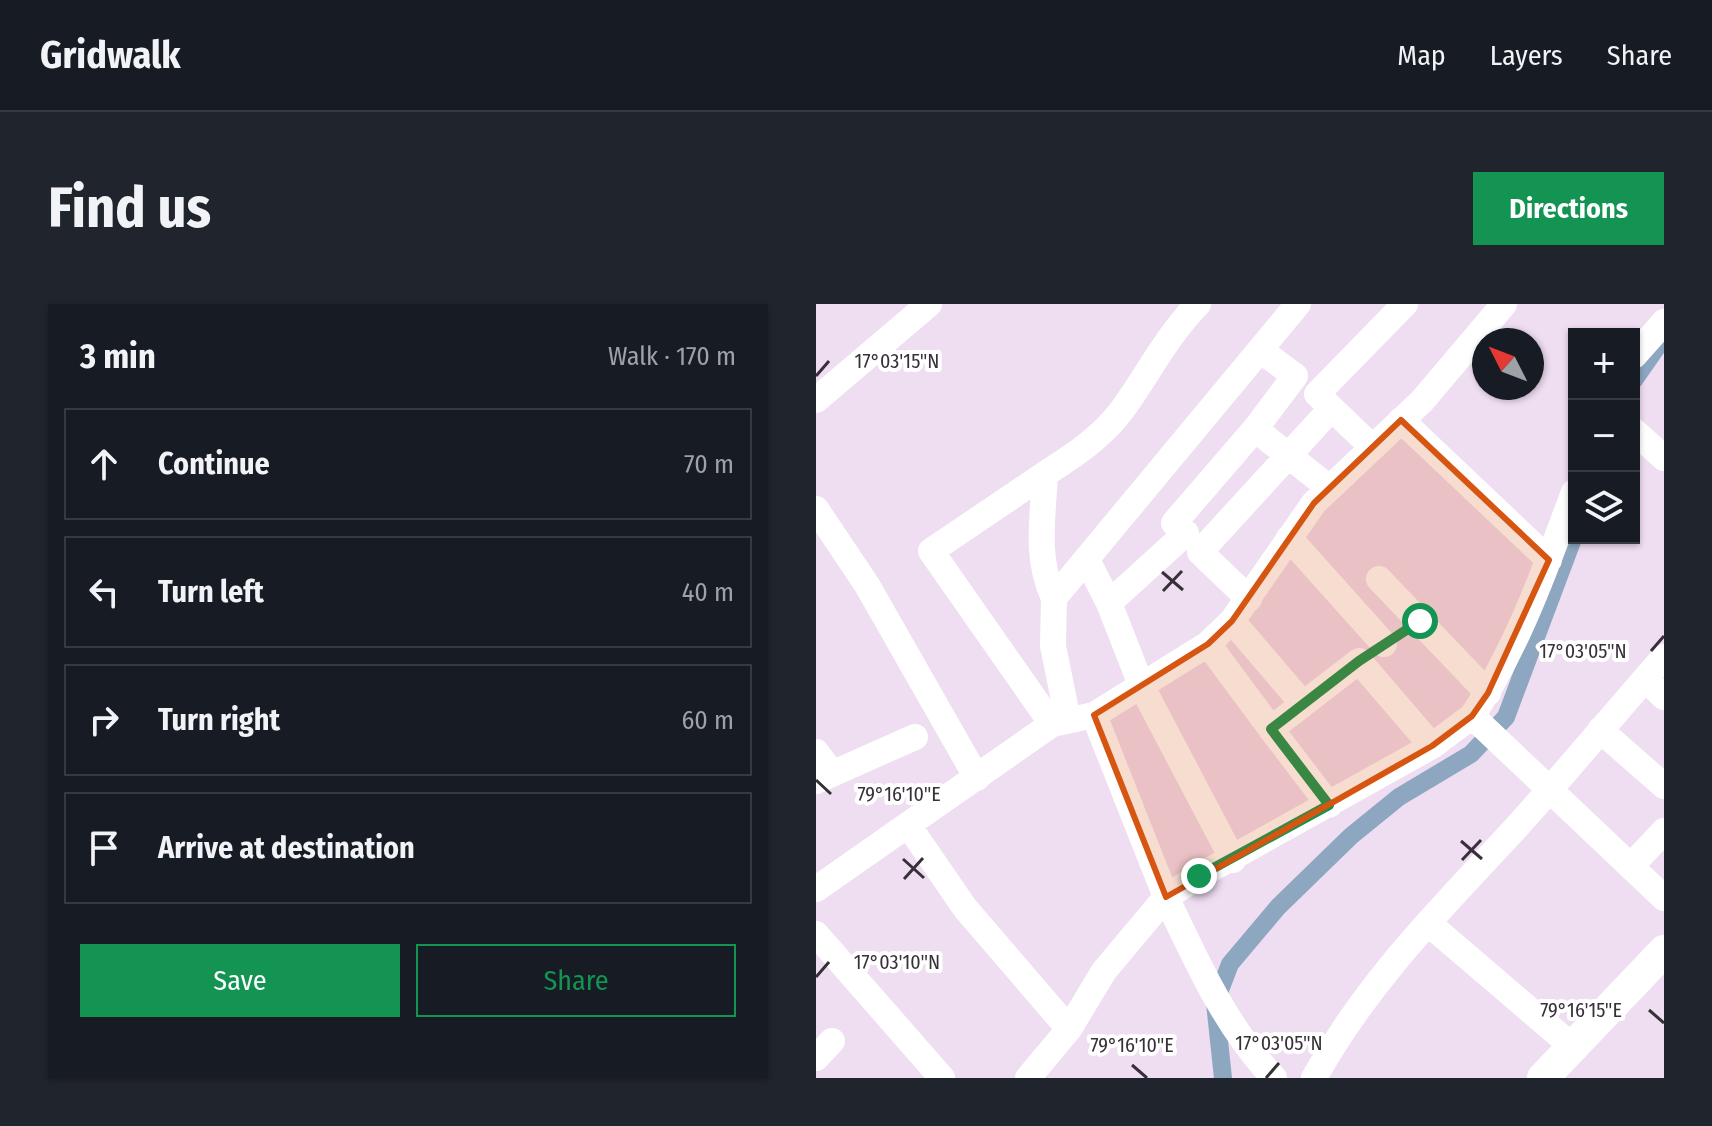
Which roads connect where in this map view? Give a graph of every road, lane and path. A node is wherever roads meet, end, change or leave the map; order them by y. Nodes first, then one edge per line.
1 (929, 304) edge
2 (1198, 304) edge
3 (1405, 304) edge
4 (1504, 304) edge
5 (1295, 305) edge
6 (1664, 322) edge
7 (1640, 349) edge
8 (1260, 350) junction
9 (1295, 376) junction
10 (816, 400) edge
11 (1324, 401) junction
12 (1401, 420) junction
13 (1255, 429) junction
14 (1640, 436) edge
15 (1372, 447) junction
16 (1287, 455) junction
17 (1664, 458) edge
18 (1045, 474) junction
19 (1328, 487) junction
20 (1568, 508) edge
21 (816, 509) edge
22 (1289, 538) junction
23 (1087, 560) junction
24 (1549, 560) junction
25 (1379, 579) dead end
26 (1054, 598) junction
27 (1249, 599) junction
28 (1109, 603) junction
29 (1232, 621) junction
30 (1420, 621) junction
31 (1208, 644) junction
32 (1384, 644) junction
33 (1664, 657) edge
34 (1359, 661) junction
35 (1141, 685) junction
36 (1654, 688) edge
37 (1488, 693) junction
38 (1303, 704) junction
39 (1094, 715) junction
40 (1477, 720) junction
41 (1060, 722) junction
42 (1271, 729) junction
43 (1600, 730) junction
44 (915, 737) dead end
45 (1432, 746) junction
46 (816, 752) edge
47 (824, 777) edge
48 (977, 778) junction
49 (1664, 786) edge
50 (1551, 788) junction
51 (1329, 805) junction
52 (908, 825) junction
53 (1664, 831) edge
54 (1233, 860) junction
55 (1631, 866) junction
56 (816, 889) edge
57 (1166, 897) junction
58 (1664, 898) edge
59 (1428, 923) junction
60 (816, 934) edge
61 (1664, 951) edge
62 (1664, 975) edge
63 (1069, 1029) junction
64 (1573, 1047) junction
65 (942, 1078) edge
66 (1028, 1078) edge
67 (1274, 1078) edge
68 (1314, 1078) edge
69 (1543, 1078) edge
70 (1565, 1078) edge

1 - 10 street
2 - 18 street
3 - 11 street
4 - 12 street
5 - 8 street
6 - 7 street
8 - 9 street
8 - 23 street
9 - 11 street
9 - 13 street
11 - 15 street
11 - 16 street
12 - 15 street
12 - 24 street
13 - 16 street
13 - 28 street
14 - 17 street
15 - 19 street
16 - 19 street
16 - 27 street
18 - 26 street
18 - 41 street
19 - 22 street
20 - 24 street
21 - 48 street
22 - 27 street
22 - 32 street
23 - 26 street
23 - 28 street
24 - 37 street
25 - 30 street
26 - 41 street
27 - 29 street
28 - 35 street
29 - 31 street
29 - 38 street
30 - 32 street
30 - 37 street
31 - 35 street
31 - 42 street
32 - 34 street
33 - 36 street
34 - 38 street
34 - 45 street
35 - 39 street
35 - 54 street
36 - 43 street
37 - 40 street
38 - 42 street
39 - 41 street
39 - 57 street
40 - 45 street
40 - 50 street
41 - 48 street
42 - 51 street
43 - 49 street
43 - 50 street
44 - 47 street
45 - 51 street
46 - 47 street
48 - 52 street
50 - 55 street
50 - 59 street
51 - 54 street
52 - 56 street
52 - 63 street
53 - 55 street
54 - 57 street
55 - 58 street
57 - 63 street
57 - 67 street
59 - 64 street
59 - 68 street
60 - 65 street
61 - 64 main road
62 - 70 main road
63 - 66 street
64 - 69 main road

